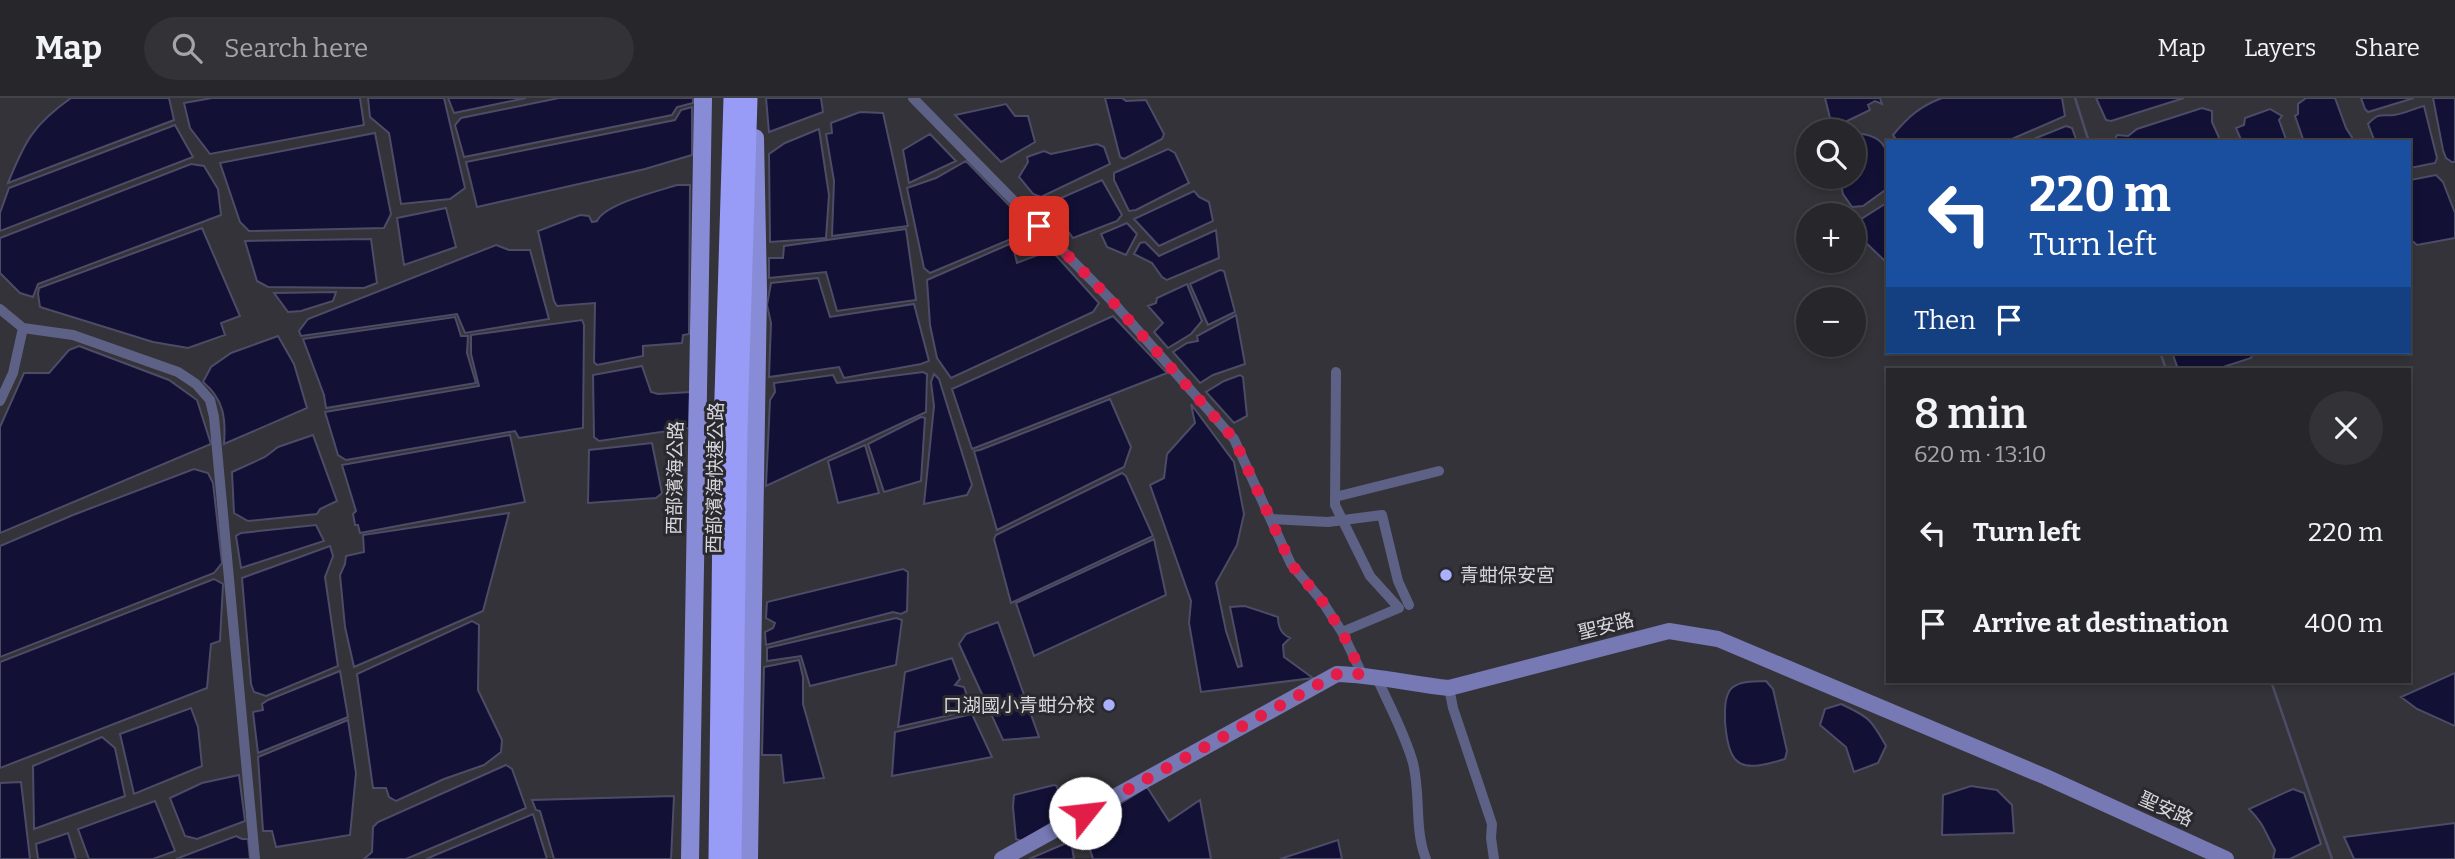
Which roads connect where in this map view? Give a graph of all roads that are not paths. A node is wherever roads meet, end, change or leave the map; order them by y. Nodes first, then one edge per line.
1 (703, 98) edge
2 (733, 98) edge
3 (748, 98) edge
4 (756, 98) edge
5 (913, 98) edge
6 (0, 309) edge
7 (23, 328) junction
8 (1336, 372) dead end
9 (0, 401) edge
10 (731, 429) junction
11 (1439, 471) dead end
12 (1335, 497) junction
13 (1270, 519) junction
14 (1343, 521) junction
15 (1409, 605) dead end
16 (1342, 632) junction
17 (1370, 676) junction
18 (1449, 688) junction
19 (255, 859) edge
20 (690, 859) edge
21 (718, 859) edge
22 (732, 859) edge
23 (749, 859) edge
24 (1002, 859) edge
25 (1426, 859) edge
26 (1494, 859) edge
27 (2226, 859) edge

1 - 20 main road, 西部濱海公路
2 - 10 highway, 西部濱海快速公路
3 - 10 highway, 西部濱海快速公路
4 - 23 main road
5 - 13 street
6 - 7 street
7 - 9 street
7 - 19 street
8 - 12 street
10 - 21 highway, 西部濱海快速公路
10 - 22 highway, 西部濱海快速公路
11 - 12 street
12 - 14 street
13 - 14 street
13 - 16 street
14 - 15 street
14 - 16 street
16 - 17 street
17 - 18 street, 聖安路
17 - 24 street, 聖安路
17 - 25 street
18 - 26 street
18 - 27 street, 聖安路

